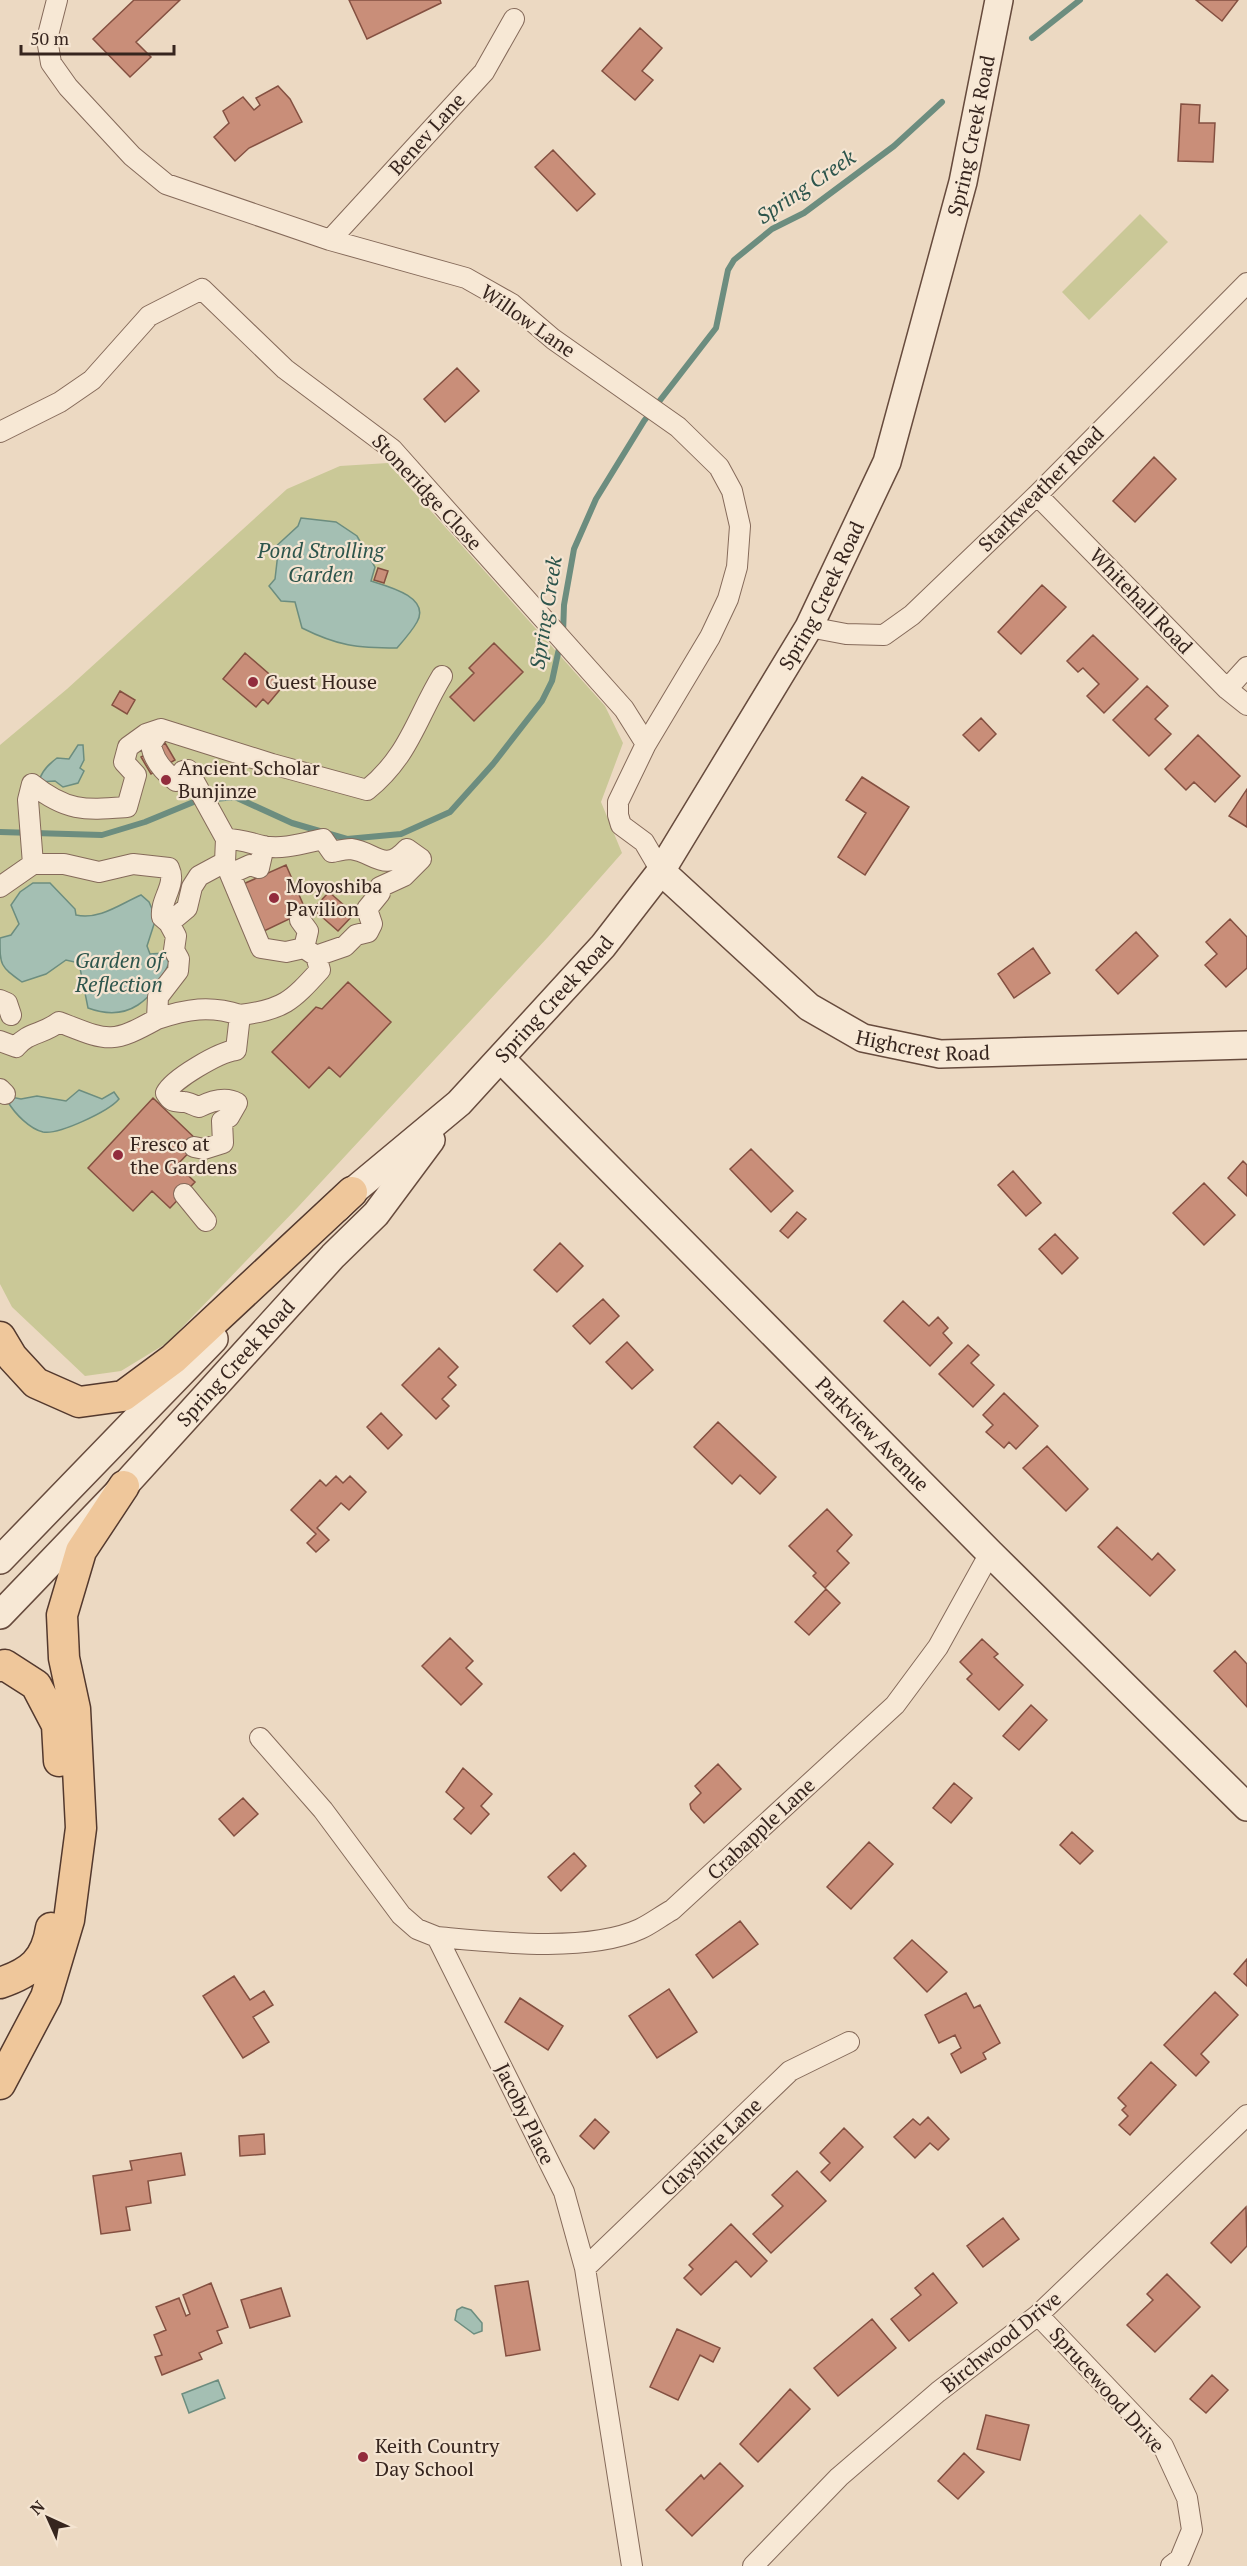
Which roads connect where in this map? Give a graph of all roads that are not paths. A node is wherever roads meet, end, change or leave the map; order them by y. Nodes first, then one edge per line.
1 (57, 0) edge
2 (999, 0) edge
3 (514, 20) dead end
4 (330, 240) junction
5 (1247, 283) edge
6 (0, 432) edge
7 (1036, 495) junction
8 (809, 627) junction
9 (1247, 667) edge
10 (442, 676) dead end
11 (1227, 689) junction
12 (1247, 705) edge
13 (161, 729) junction
14 (646, 744) junction
15 (223, 832) junction
16 (264, 846) junction
17 (33, 859) junction
18 (227, 868) junction
19 (661, 871) junction
20 (0, 887) edge
21 (300, 920) dead end
22 (169, 923) junction
23 (310, 952) junction
24 (240, 1015) junction
25 (158, 1019) junction
26 (0, 1041) edge
27 (1247, 1045) edge
28 (501, 1059) junction
29 (459, 1103) junction
30 (194, 1147) dead end
31 (352, 1192) junction
32 (184, 1194) dead end
33 (206, 1221) dead end
34 (0, 1337) edge
35 (124, 1486) junction
36 (990, 1553) junction
37 (0, 1560) edge
38 (0, 1615) edge
39 (0, 1666) edge
40 (260, 1738) dead end
41 (1247, 1807) edge
42 (437, 1937) junction
43 (0, 1983) edge
44 (849, 2042) dead end
45 (0, 2084) edge
46 (1247, 2115) edge
47 (585, 2268) junction
48 (1038, 2315) junction
49 (633, 2566) edge
50 (753, 2566) edge
51 (1171, 2566) edge

1 - 4 street, Willow Lane
2 - 8 main road, Spring Creek Road
3 - 4 street, Benev Lane
4 - 14 street, Willow Lane
5 - 7 street, Starkweather Road
6 - 14 street, Stoneridge Close
7 - 8 street, Starkweather Road
7 - 11 street, Whitehall Road
8 - 19 main road, Spring Creek Road
9 - 11 street
10 - 13 street
11 - 12 street, Whitehall Road
13 - 15 street
13 - 17 street
14 - 19 street
15 - 16 street
15 - 18 street
16 - 18 street
16 - 23 street
17 - 20 street
17 - 22 street
18 - 22 street
18 - 23 street
19 - 27 main road, Highcrest Road
19 - 28 main road, Spring Creek Road
21 - 23 street
22 - 25 street
23 - 24 street
24 - 25 street
24 - 30 street
25 - 26 street
28 - 29 main road, Spring Creek Road
28 - 36 main road, Parkview Avenue
29 - 31 main road, Spring Creek Road
29 - 35 main road, Spring Creek Road
31 - 34 main road
31 - 37 main road, Spring Creek Road
32 - 33 street
35 - 38 main road, Spring Creek Road
35 - 45 main road
36 - 41 main road, Parkview Avenue
36 - 42 street, Crabapple Lane
39 - 43 main road
40 - 42 street
42 - 47 street, Jacoby Place
44 - 47 street, Clayshire Lane
46 - 48 street, Birchwood Drive
47 - 49 street, Jacoby Place
48 - 50 street, Birchwood Drive
48 - 51 street, Sprucewood Drive

